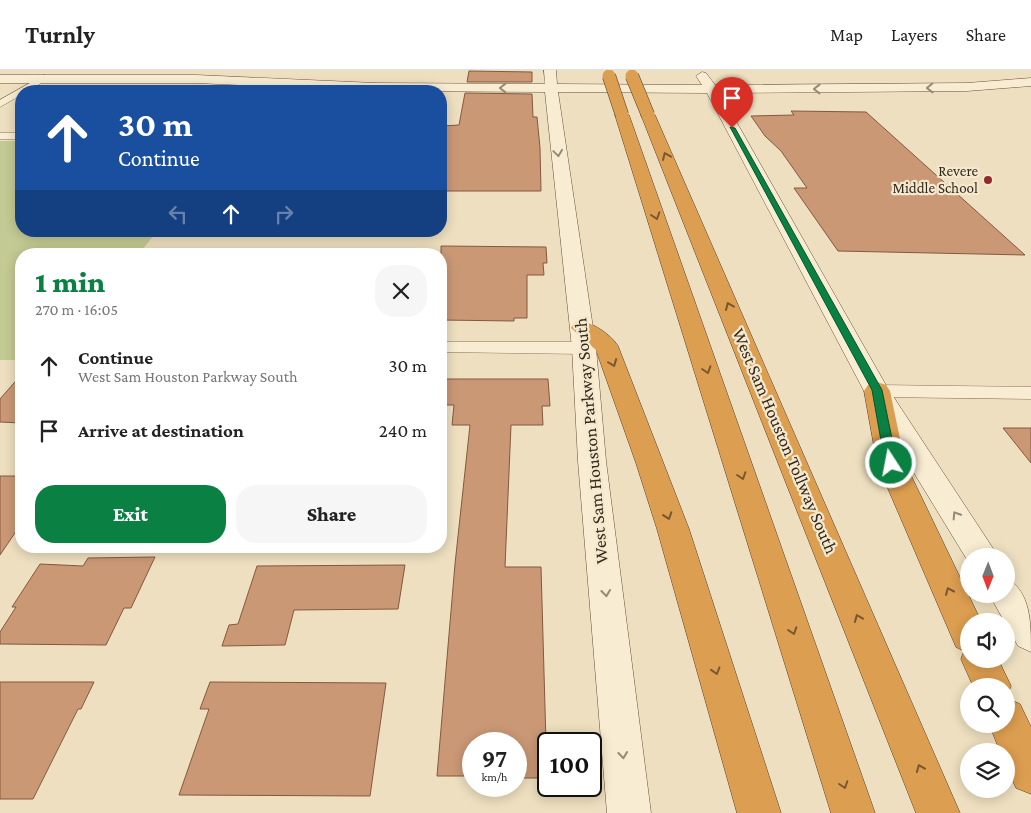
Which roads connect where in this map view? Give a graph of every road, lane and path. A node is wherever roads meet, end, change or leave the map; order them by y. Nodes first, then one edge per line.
1 (58, 70) edge
2 (1023, 70) edge
3 (698, 71) edge
4 (608, 73) edge
5 (630, 73) edge
6 (1031, 74) edge
7 (44, 78) junction
8 (0, 79) edge
9 (196, 79) junction
10 (1031, 82) edge
11 (31, 85) edge
12 (188, 85) edge
13 (330, 85) edge
14 (0, 87) edge
15 (15, 88) edge
16 (846, 88) junction
17 (447, 89) edge
18 (554, 91) edge
19 (1031, 91) edge
20 (15, 95) edge
21 (447, 98) edge
22 (862, 99) junction
23 (0, 104) edge
24 (717, 105) junction
25 (601, 106) dead end
26 (643, 112) junction
27 (0, 136) edge
28 (15, 136) edge
29 (583, 338) junction
30 (447, 347) edge
31 (877, 390) junction
32 (1031, 393) edge
33 (977, 548) edge
34 (1012, 603) edge
35 (960, 615) edge
36 (1031, 634) edge
37 (1013, 733) edge
38 (1031, 773) edge
39 (629, 813) edge
40 (759, 813) edge
41 (853, 813) edge
42 (938, 813) edge

1 - 7 main road
2 - 6 main road
3 - 18 main road
3 - 24 main road
4 - 26 highway, West Sam Houston Tollway South, bridge
5 - 26 highway, West Sam Houston Tollway South, bridge
7 - 8 main road
7 - 9 main road
7 - 11 street
9 - 12 main road
13 -> 9 main road
10 -> 16 main road
14 - 15 main road
16 - 22 main road
16 -> 24 main road
18 -> 17 main road
18 - 21 main road
18 - 24 main road
18 -> 29 main road, West Sam Houston Parkway South
19 - 22 main road
20 - 23 street
22 - 24 main road
24 - 31 main road
25 - 26 main road
26 -> 41 highway, West Sam Houston Tollway South
42 -> 26 highway, West Sam Houston Tollway South
27 - 28 street
29 - 30 street
29 -> 39 main road, West Sam Houston Parkway South
29 -> 40 highway
31 - 32 street
33 -> 31 main road
35 -> 31 highway
34 - 36 main road
37 - 38 highway

